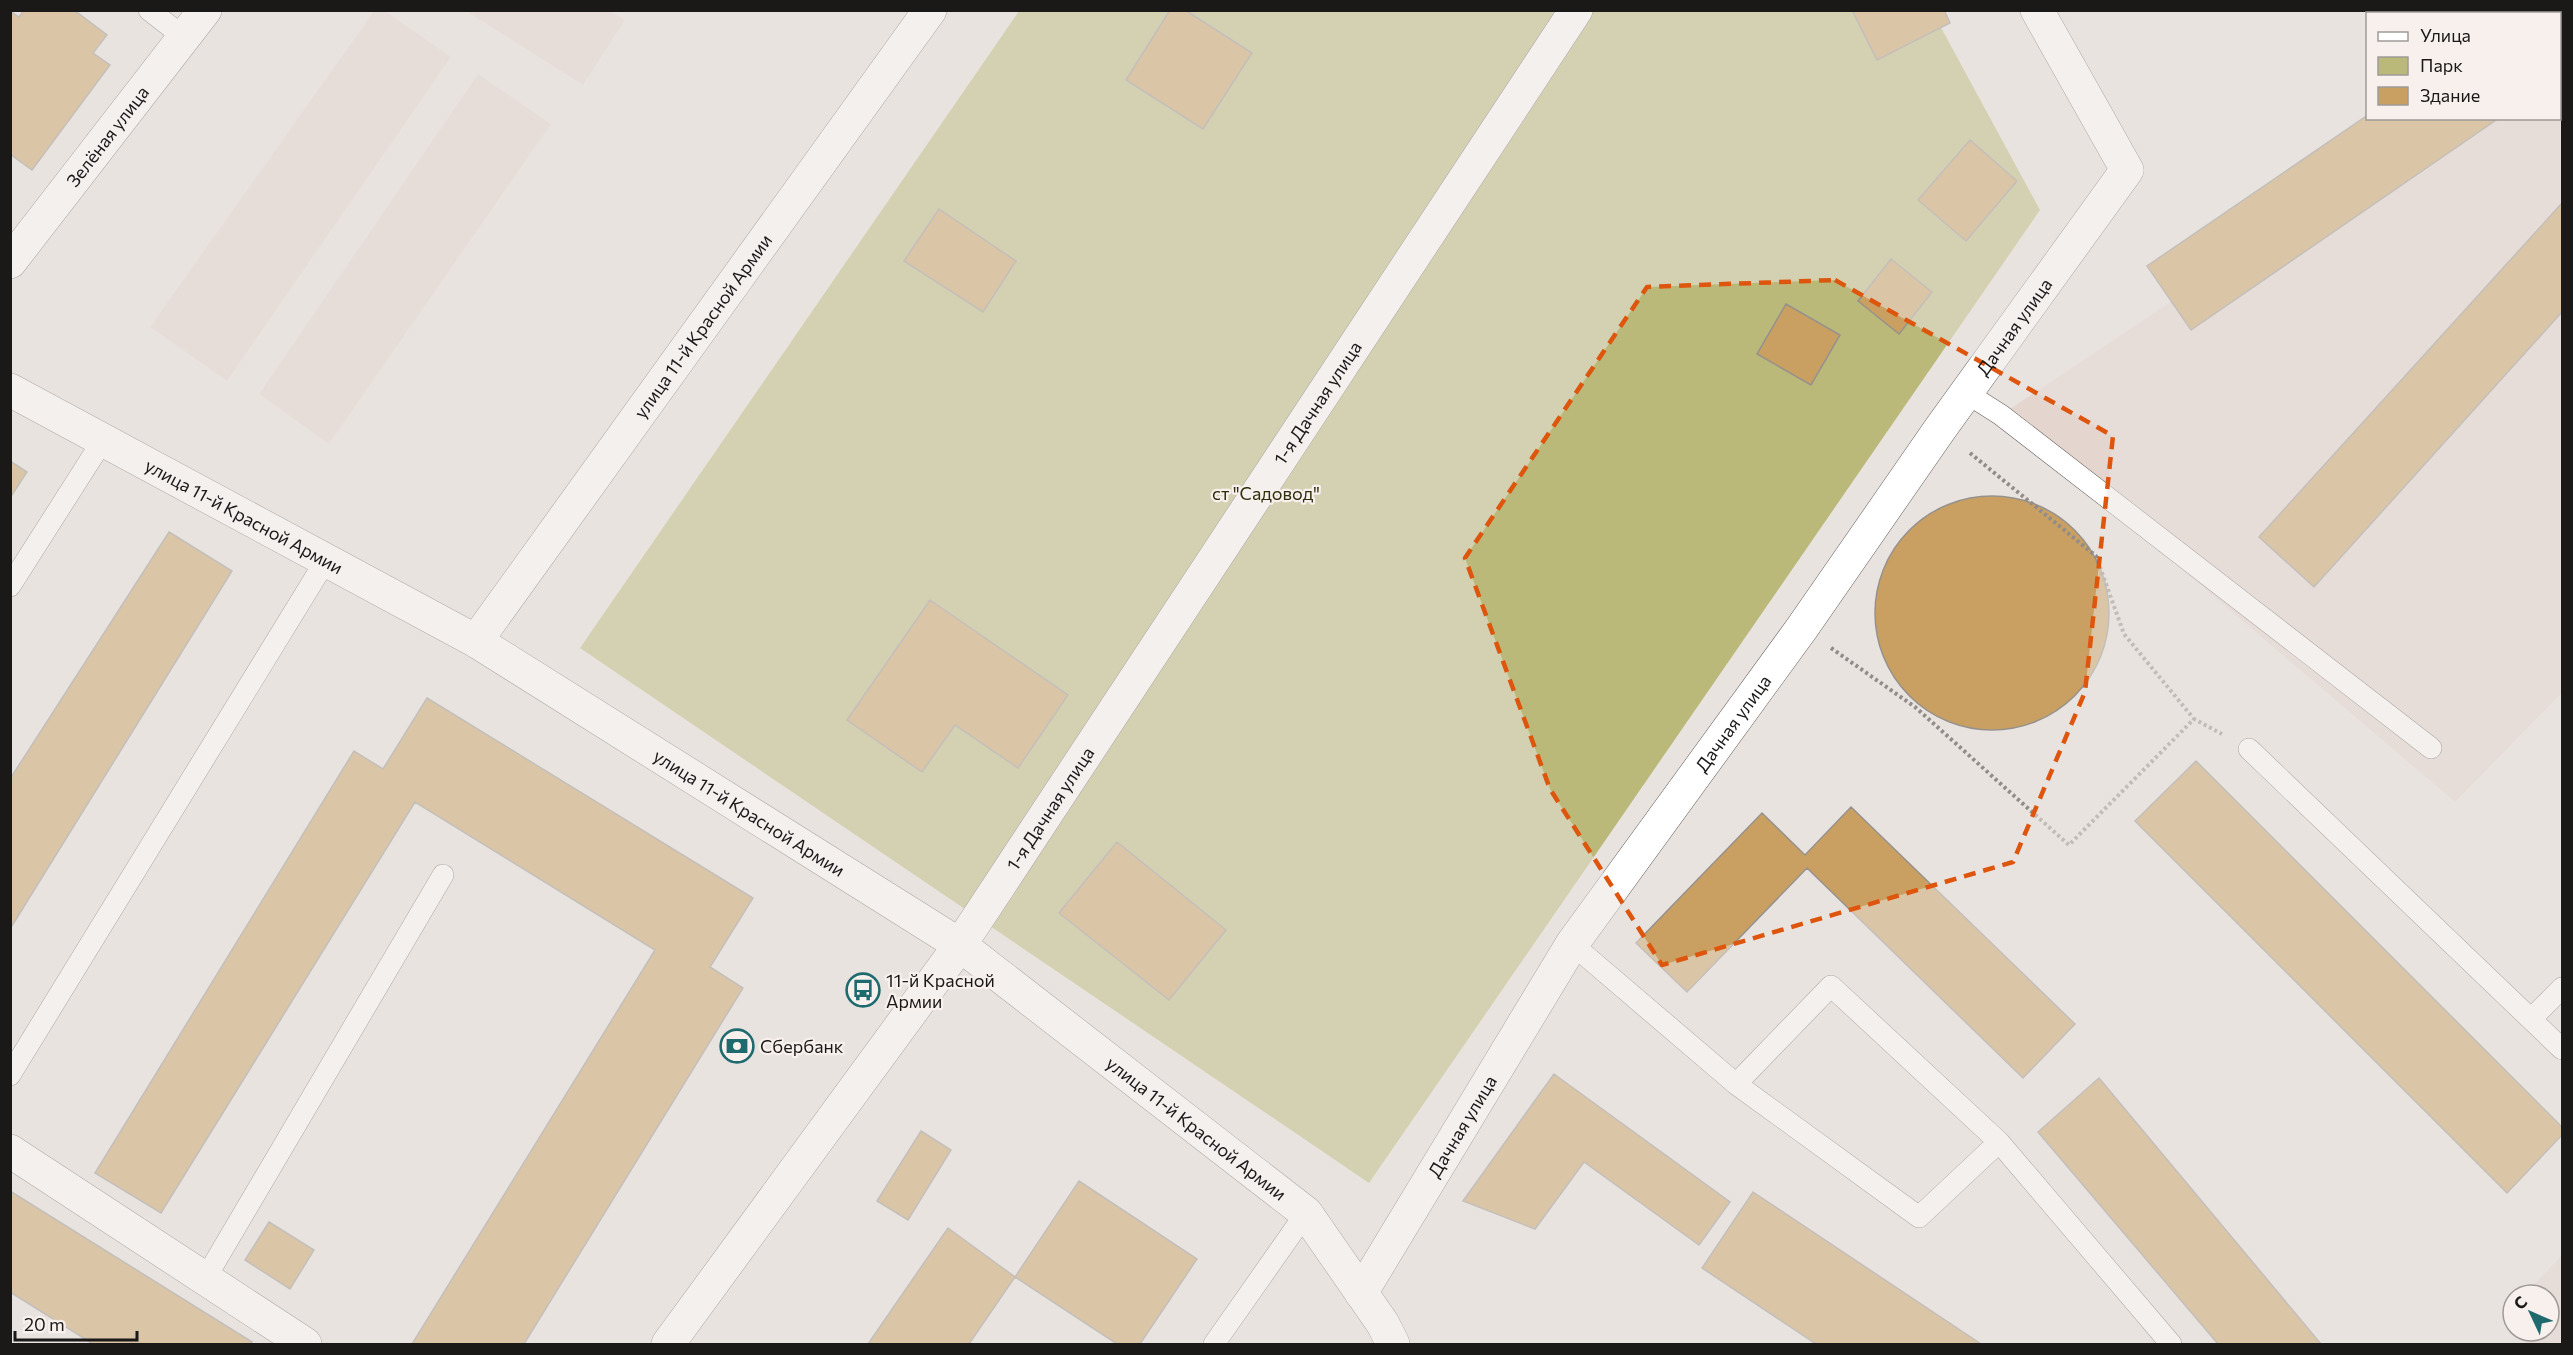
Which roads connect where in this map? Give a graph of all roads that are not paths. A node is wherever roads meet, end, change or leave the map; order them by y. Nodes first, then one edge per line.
1 (149, 10) edge
2 (205, 10) edge
3 (930, 10) edge
4 (1576, 10) edge
5 (2037, 10) edge
6 (185, 38) junction
7 (10, 262) edge
8 (10, 390) edge
9 (1968, 394) junction
10 (103, 440) junction
11 (326, 560) junction
12 (10, 586) edge
13 (476, 641) junction
14 (2431, 748) dead end
15 (2249, 749) road end
16 (443, 875) dead end
17 (1572, 944) junction
18 (960, 945) junction
19 (2562, 988) edge
20 (2532, 1018) junction
21 (2562, 1049) edge
22 (10, 1075) edge
23 (1736, 1084) junction
24 (1999, 1142) junction
25 (10, 1151) edge
26 (1306, 1213) junction
27 (205, 1279) junction
28 (1362, 1293) junction
29 (305, 1344) edge
30 (668, 1344) edge
31 (1214, 1344) edge
32 (1393, 1344) edge
33 (2171, 1344) edge

1 - 6 lane
2 - 6 street, Зелёная улица
3 - 13 street, улица 11-й Красной Армии
4 - 18 street, 1-я Дачная улица
5 - 9 street, Дачная улица
6 - 7 street, Зелёная улица
8 - 10 street, улица 11-й Красной Армии
9 - 14 lane
9 - 17 street, Дачная улица
10 - 11 street, улица 11-й Красной Армии
10 - 12 lane
11 - 13 street, улица 11-й Красной Армии
11 - 22 lane
13 - 18 street, улица 11-й Красной Армии
15 - 20 lane
16 - 27 lane
17 - 23 lane
17 - 28 street, Дачная улица
18 - 26 street, улица 11-й Красной Армии
18 - 30 street
19 - 20 lane
20 - 21 lane
23 - 24 lane
23 - 24 lane
24 - 33 lane
25 - 27 street
26 - 28 street, улица 11-й Красной Армии
26 - 31 lane
27 - 29 street
28 - 32 street, улица 11-й Красной Армии

